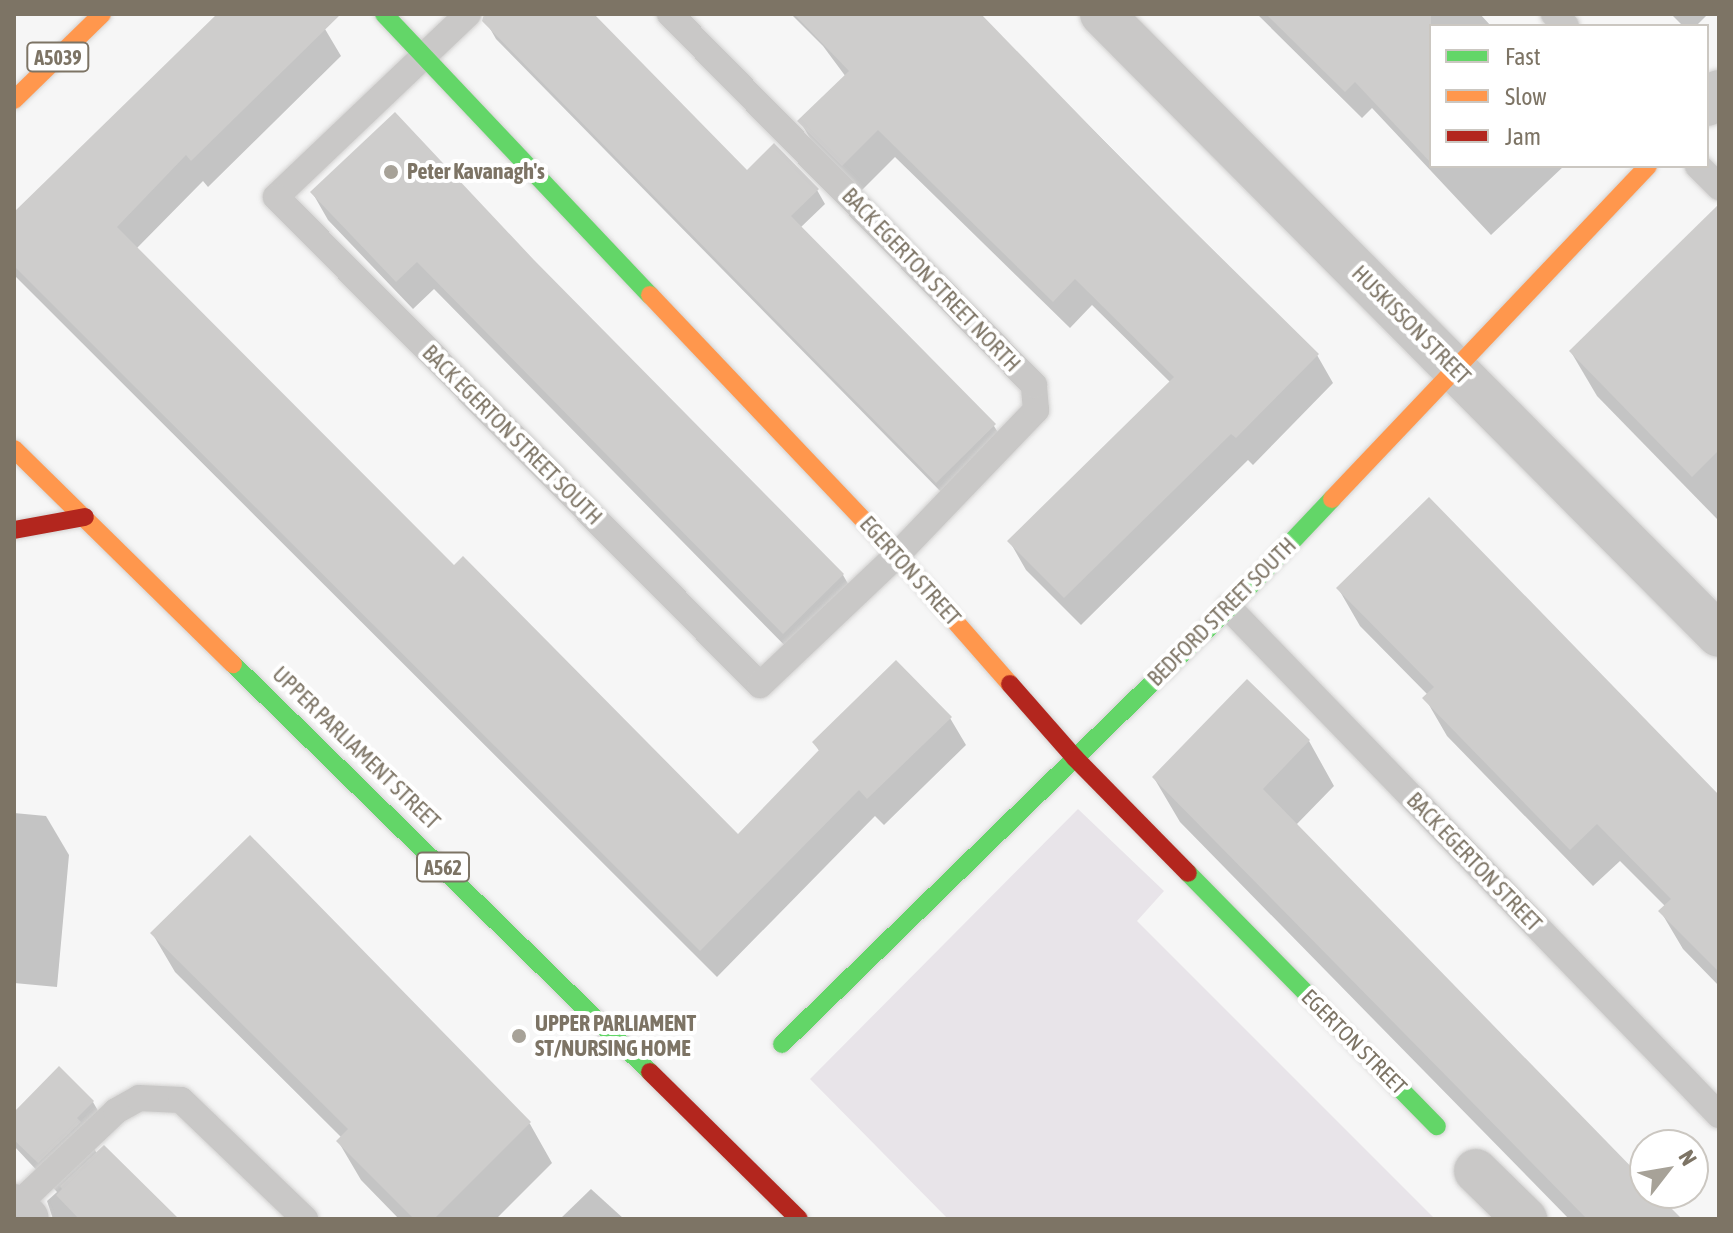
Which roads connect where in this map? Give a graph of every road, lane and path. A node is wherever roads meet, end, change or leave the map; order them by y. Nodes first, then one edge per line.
1 (102, 14) edge
2 (384, 14) edge
3 (468, 14) edge
4 (670, 14) edge
5 (1102, 14) edge
6 (426, 56) junction
7 (14, 100) edge
8 (1646, 168) edge
9 (1700, 168) edge
10 (1719, 187) edge
11 (1455, 369) junction
12 (14, 449) edge
13 (85, 517) junction
14 (14, 530) edge
15 (897, 555) junction
16 (1229, 608) junction
17 (1719, 635) edge
18 (1075, 758) junction
19 (782, 1044) dead end
20 (1719, 1115) edge
21 (1437, 1126) dead end
22 (1476, 1171) dead end
23 (14, 1206) edge
24 (27, 1219) edge
25 (305, 1219) edge
26 (799, 1219) edge
27 (1525, 1219) edge

1 - 7 main road, A5039
2 - 6 main road, EGERTON STREET
3 - 6 lane
4 - 15 lane, BACK EGERTON STREET NORTH
5 - 11 street, HUSKISSON STREET
6 - 15 main road, EGERTON STREET
6 - 15 lane, BACK EGERTON STREET SOUTH
8 - 11 main road, BEDFORD STREET SOUTH
9 - 10 lane
11 - 16 main road, BEDFORD STREET SOUTH
11 - 17 street, HUSKISSON STREET
12 - 13 main road, UPPER PARLIAMENT STREET / A562
13 - 14 main road
13 - 26 main road, UPPER PARLIAMENT STREET / A562
15 - 18 main road, EGERTON STREET
16 - 18 main road, BEDFORD STREET SOUTH
16 - 20 lane, BACK EGERTON STREET
18 - 19 main road, BEDFORD STREET SOUTH
18 - 21 main road, EGERTON STREET
22 - 27 street
23 - 24 street
23 - 25 lane

